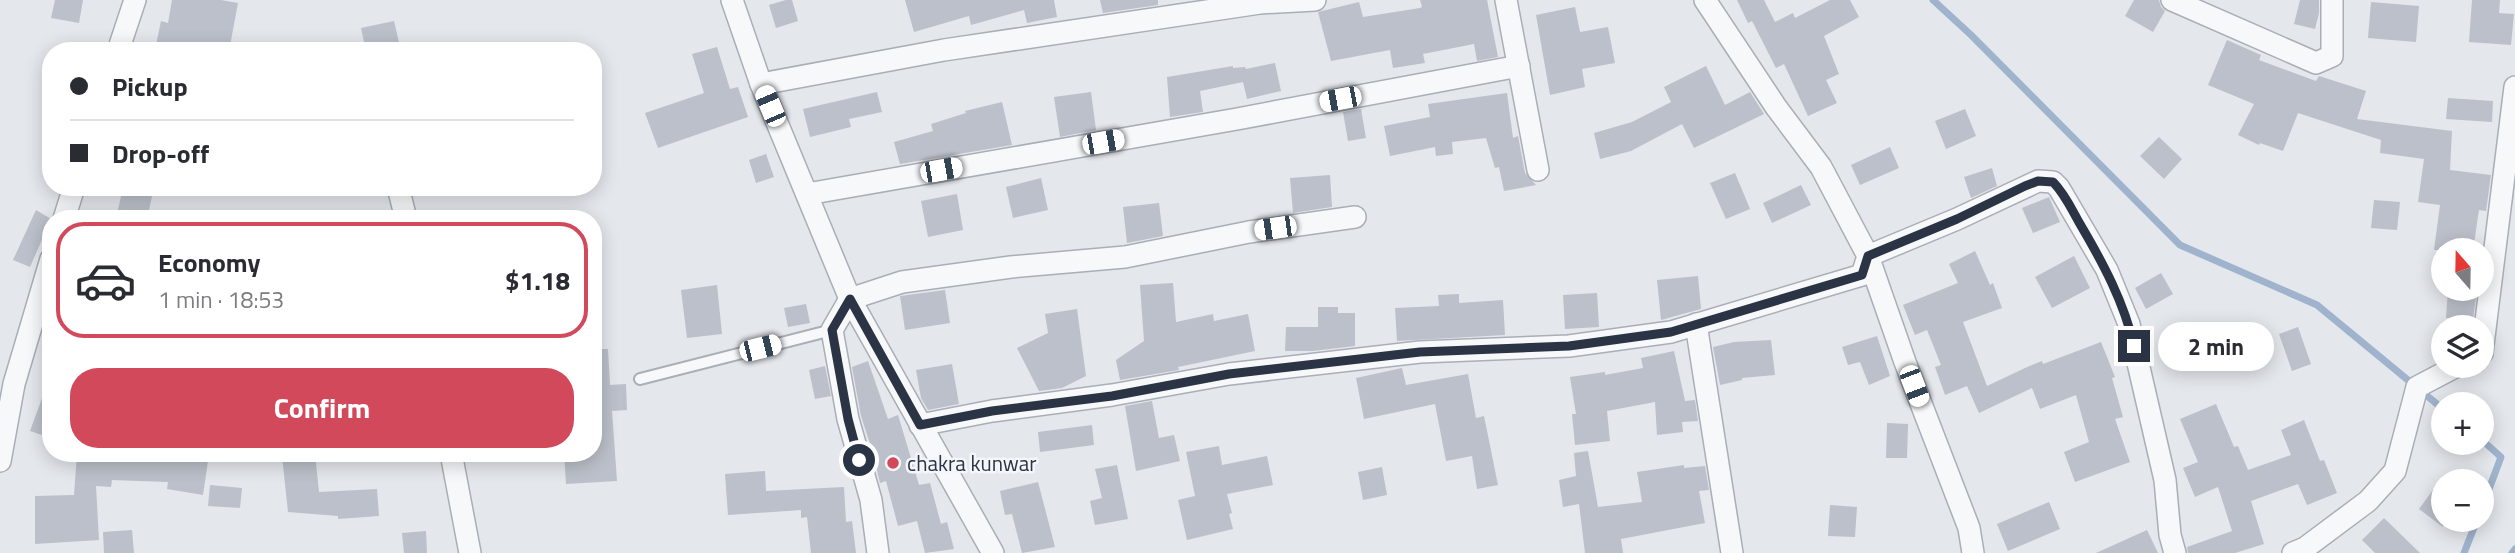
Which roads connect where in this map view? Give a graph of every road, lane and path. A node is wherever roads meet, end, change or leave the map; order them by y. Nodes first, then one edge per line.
1 (135, 0) edge
2 (732, 0) edge
3 (1315, 0) edge
4 (1506, 0) edge
5 (1705, 0) edge
6 (2172, 0) edge
7 (2332, 0) edge
8 (121, 42) edge
9 (1518, 66) junction
10 (761, 84) junction
11 (2515, 88) edge
12 (1538, 170) dead end
13 (807, 194) junction
14 (1355, 218) dead end
15 (1868, 256) junction
16 (42, 297) edge
17 (850, 299) junction
18 (2487, 315) edge
19 (1696, 324) junction
20 (832, 330) junction
21 (2434, 378) edge
22 (640, 379) dead end
23 (7, 384) edge
24 (920, 425) junction
25 (0, 461) edge
26 (453, 462) edge
27 (470, 553) edge
28 (878, 553) edge
29 (993, 553) edge
30 (1732, 553) edge
31 (1973, 553) edge
32 (2175, 553) edge
33 (2293, 553) edge

1 - 8 street
2 - 10 street
3 - 10 street
4 - 9 street
5 - 15 street
6 - 7 street
9 - 12 street
9 - 13 street
10 - 13 street
11 - 18 street
13 - 17 street
14 - 17 street
15 - 19 street
15 - 31 street
15 - 32 street
16 - 23 street
17 - 20 street
17 - 24 street
19 - 24 street
19 - 30 street
20 - 22 lane
20 - 28 street
21 - 33 street
23 - 25 street
24 - 29 street
26 - 27 street

